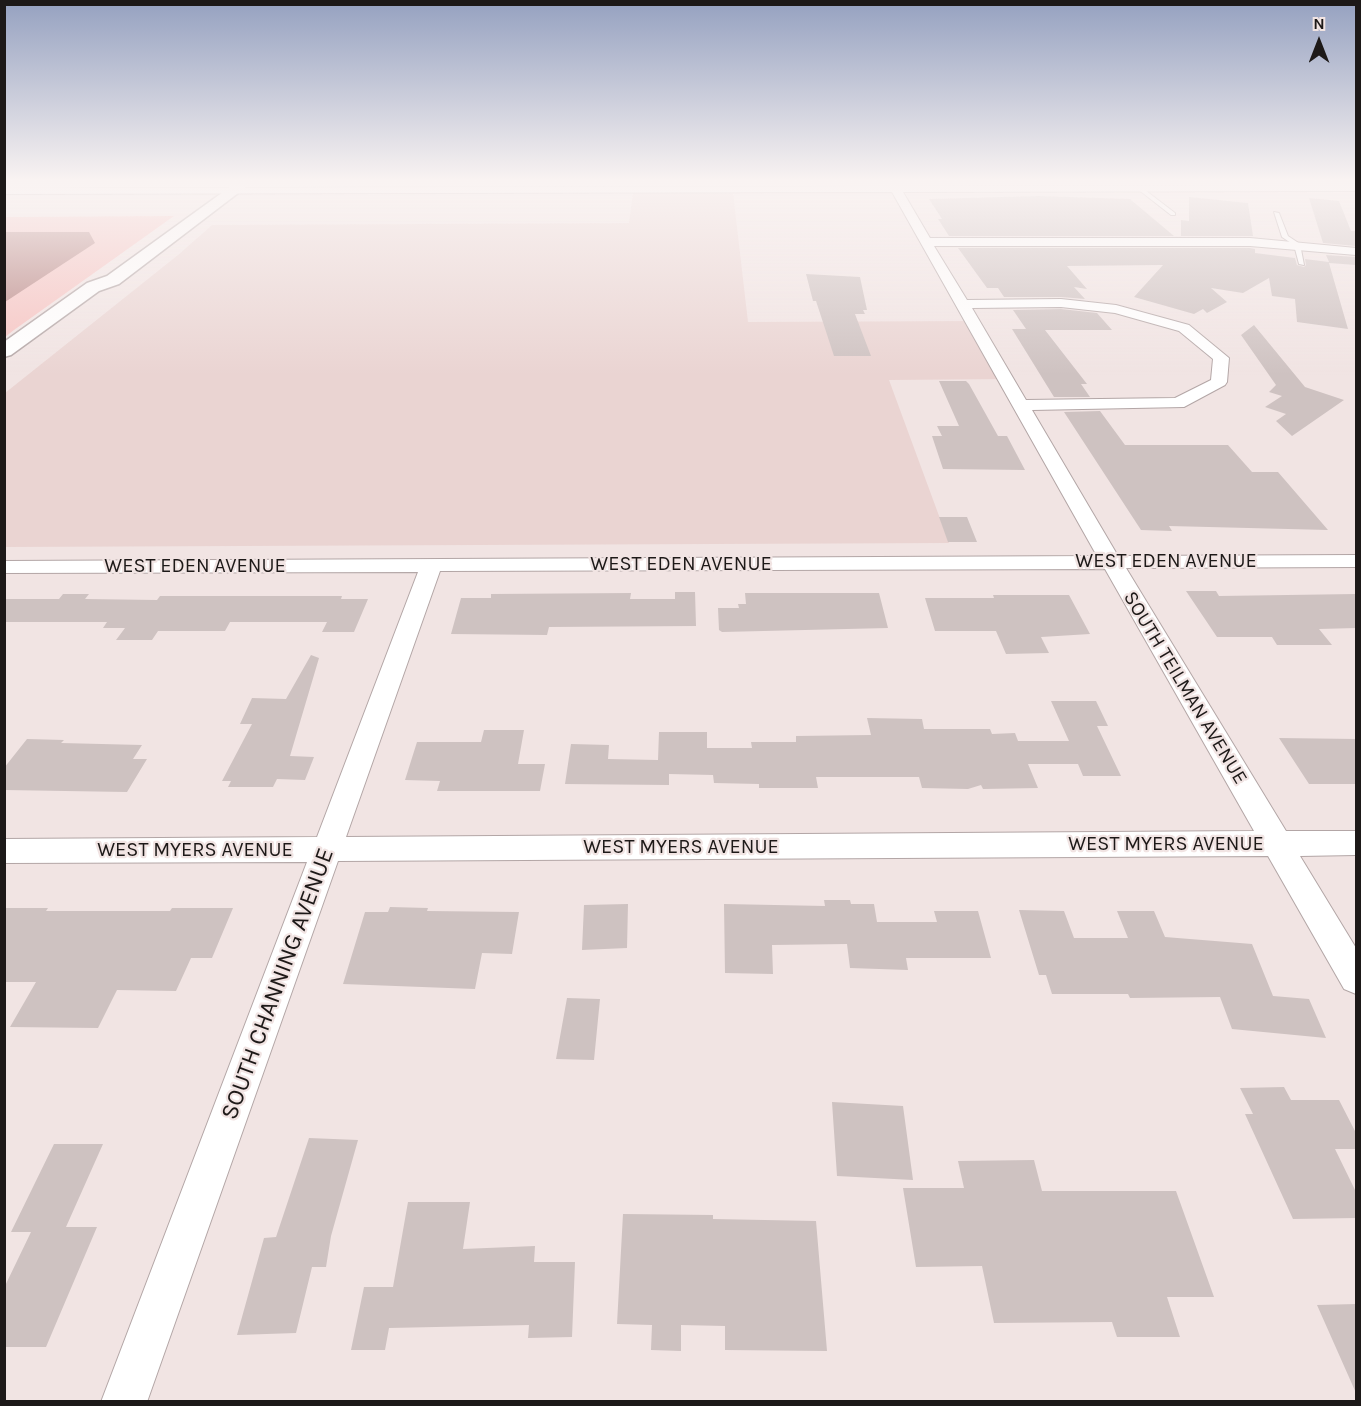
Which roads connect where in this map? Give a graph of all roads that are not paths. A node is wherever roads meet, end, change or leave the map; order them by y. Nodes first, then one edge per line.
1 (1297, 244) edge
2 (161, 245) edge
3 (928, 245) edge
4 (1302, 245) edge
5 (1356, 251) edge
6 (1302, 264) dead end
7 (113, 280) junction
8 (962, 303) junction
9 (4, 351) edge
10 (4, 369) edge
11 (1021, 405) junction
12 (1111, 561) junction
13 (1356, 561) edge
14 (431, 566) junction
15 (4, 567) edge
16 (1356, 843) edge
17 (1277, 844) junction
18 (327, 849) junction
19 (4, 851) edge
20 (1356, 978) edge
21 (124, 1401) edge

1 - 6 lane
2 - 7 main road
3 - 8 street, SOUTH TEILMAN AVENUE
4 - 5 street
7 - 9 main road
7 - 10 main road
8 - 11 street, SOUTH TEILMAN AVENUE
8 - 11 street
11 - 12 street, SOUTH TEILMAN AVENUE
12 - 13 street, WEST EDEN AVENUE
12 - 14 street, WEST EDEN AVENUE
12 - 17 street, SOUTH TEILMAN AVENUE
14 - 15 street, WEST EDEN AVENUE
14 - 18 street, SOUTH CHANNING AVENUE
16 - 17 street, WEST MYERS AVENUE
17 - 18 street, WEST MYERS AVENUE
17 - 20 street, SOUTH TEILMAN AVENUE
18 - 19 street, WEST MYERS AVENUE
18 - 21 street, SOUTH CHANNING AVENUE

